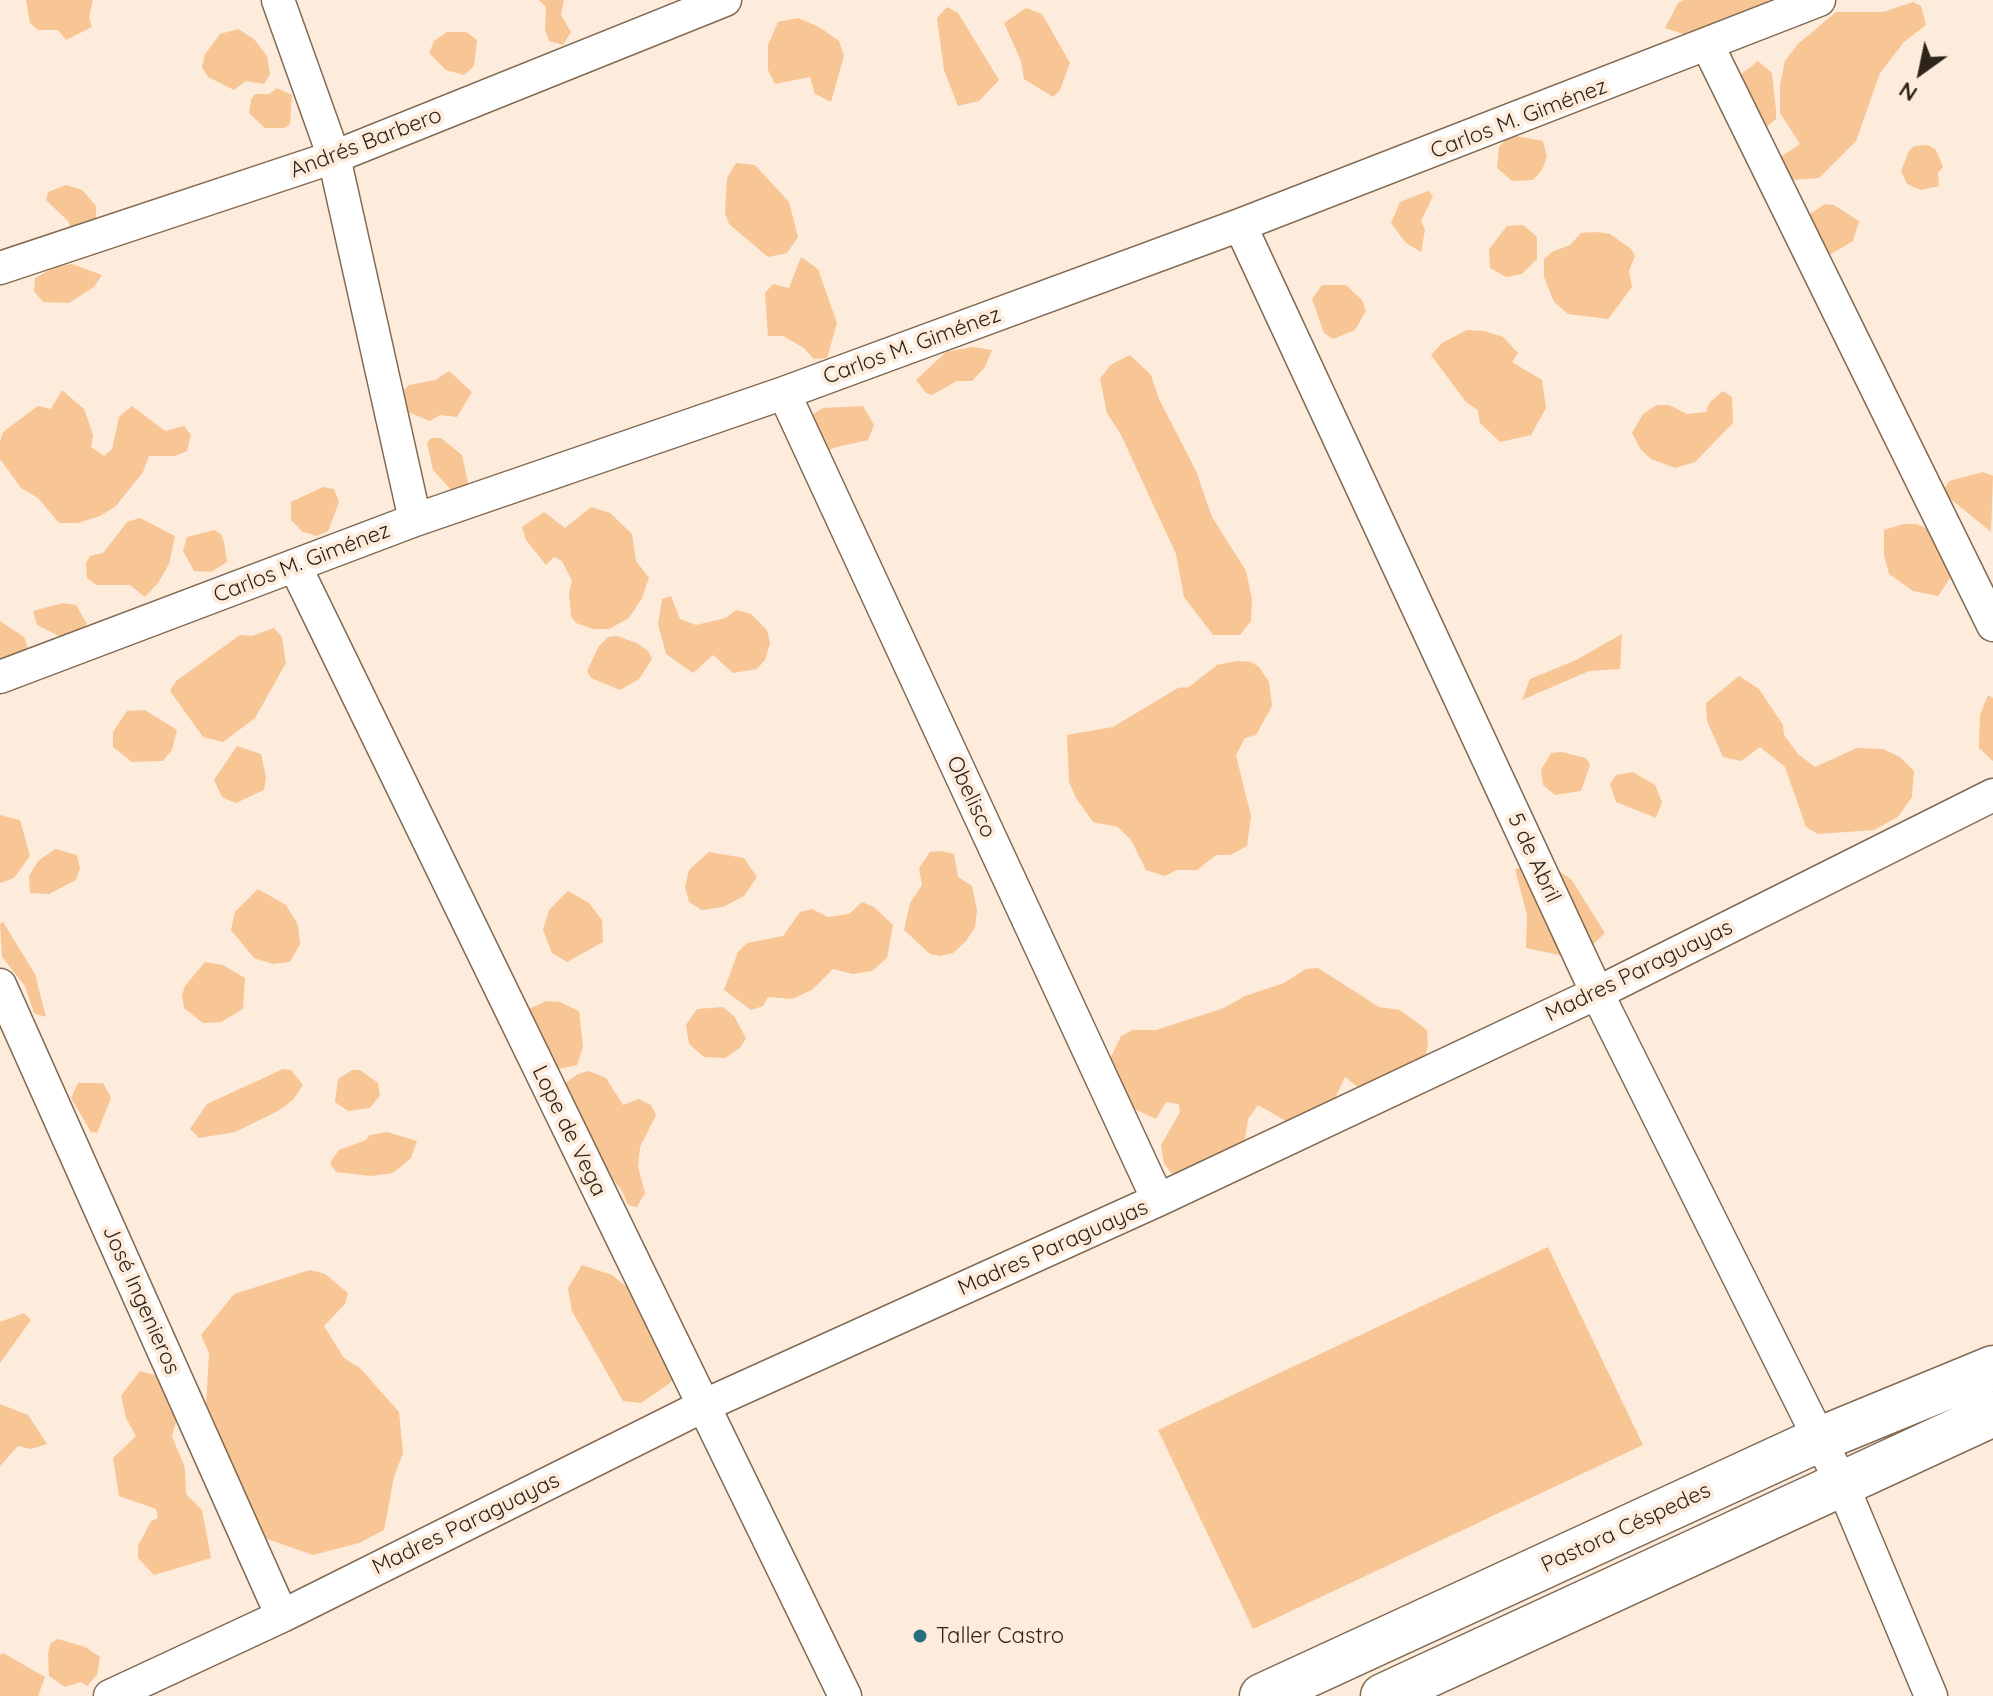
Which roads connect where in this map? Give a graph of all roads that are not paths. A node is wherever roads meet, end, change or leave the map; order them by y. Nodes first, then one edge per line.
1 (278, 0) edge
2 (725, 0) edge
3 (1819, 0) edge
4 (1708, 46) junction
5 (334, 157) junction
6 (1240, 225) junction
7 (0, 268) edge
8 (784, 393) junction
9 (415, 520) junction
10 (295, 566) junction
11 (1993, 625) edge
12 (0, 677) edge
13 (1993, 795) edge
14 (0, 985) edge
15 (1597, 993) junction
16 (1158, 1200) junction
17 (1993, 1368) edge
18 (703, 1406) junction
19 (1993, 1414) edge
20 (1818, 1440) junction
21 (1842, 1484) junction
22 (282, 1616) junction
23 (110, 1696) edge
24 (845, 1696) edge
25 (1262, 1696) edge
26 (1383, 1696) edge
27 (1931, 1696) edge

1 - 5 street
2 - 5 street, Andrés Barbero
3 - 4 street, Carlos M. Giménez
4 - 6 street, Carlos M. Giménez
4 - 11 street
5 - 7 street, Andrés Barbero
5 - 9 street
6 - 8 street, Carlos M. Giménez
6 - 15 street, 5 de Abril
8 - 9 street, Carlos M. Giménez
8 - 16 street, Obelisco
9 - 10 street, Carlos M. Giménez
10 - 12 street, Carlos M. Giménez
10 - 18 street, Lope de Vega
13 - 15 street, Madres Paraguayas
14 - 22 street, José Ingenieros
15 - 16 street, Madres Paraguayas
15 - 20 street, 5 de Abril
16 - 18 street, Madres Paraguayas
17 - 20 main road, Pastora Céspedes
18 - 22 street, Madres Paraguayas
18 - 24 street, Lope de Vega
19 - 21 main road
20 - 21 street, 5 de Abril
20 - 25 main road, Pastora Céspedes
21 - 26 main road
21 - 27 street, 5 de Abril
22 - 23 street, Madres Paraguayas

